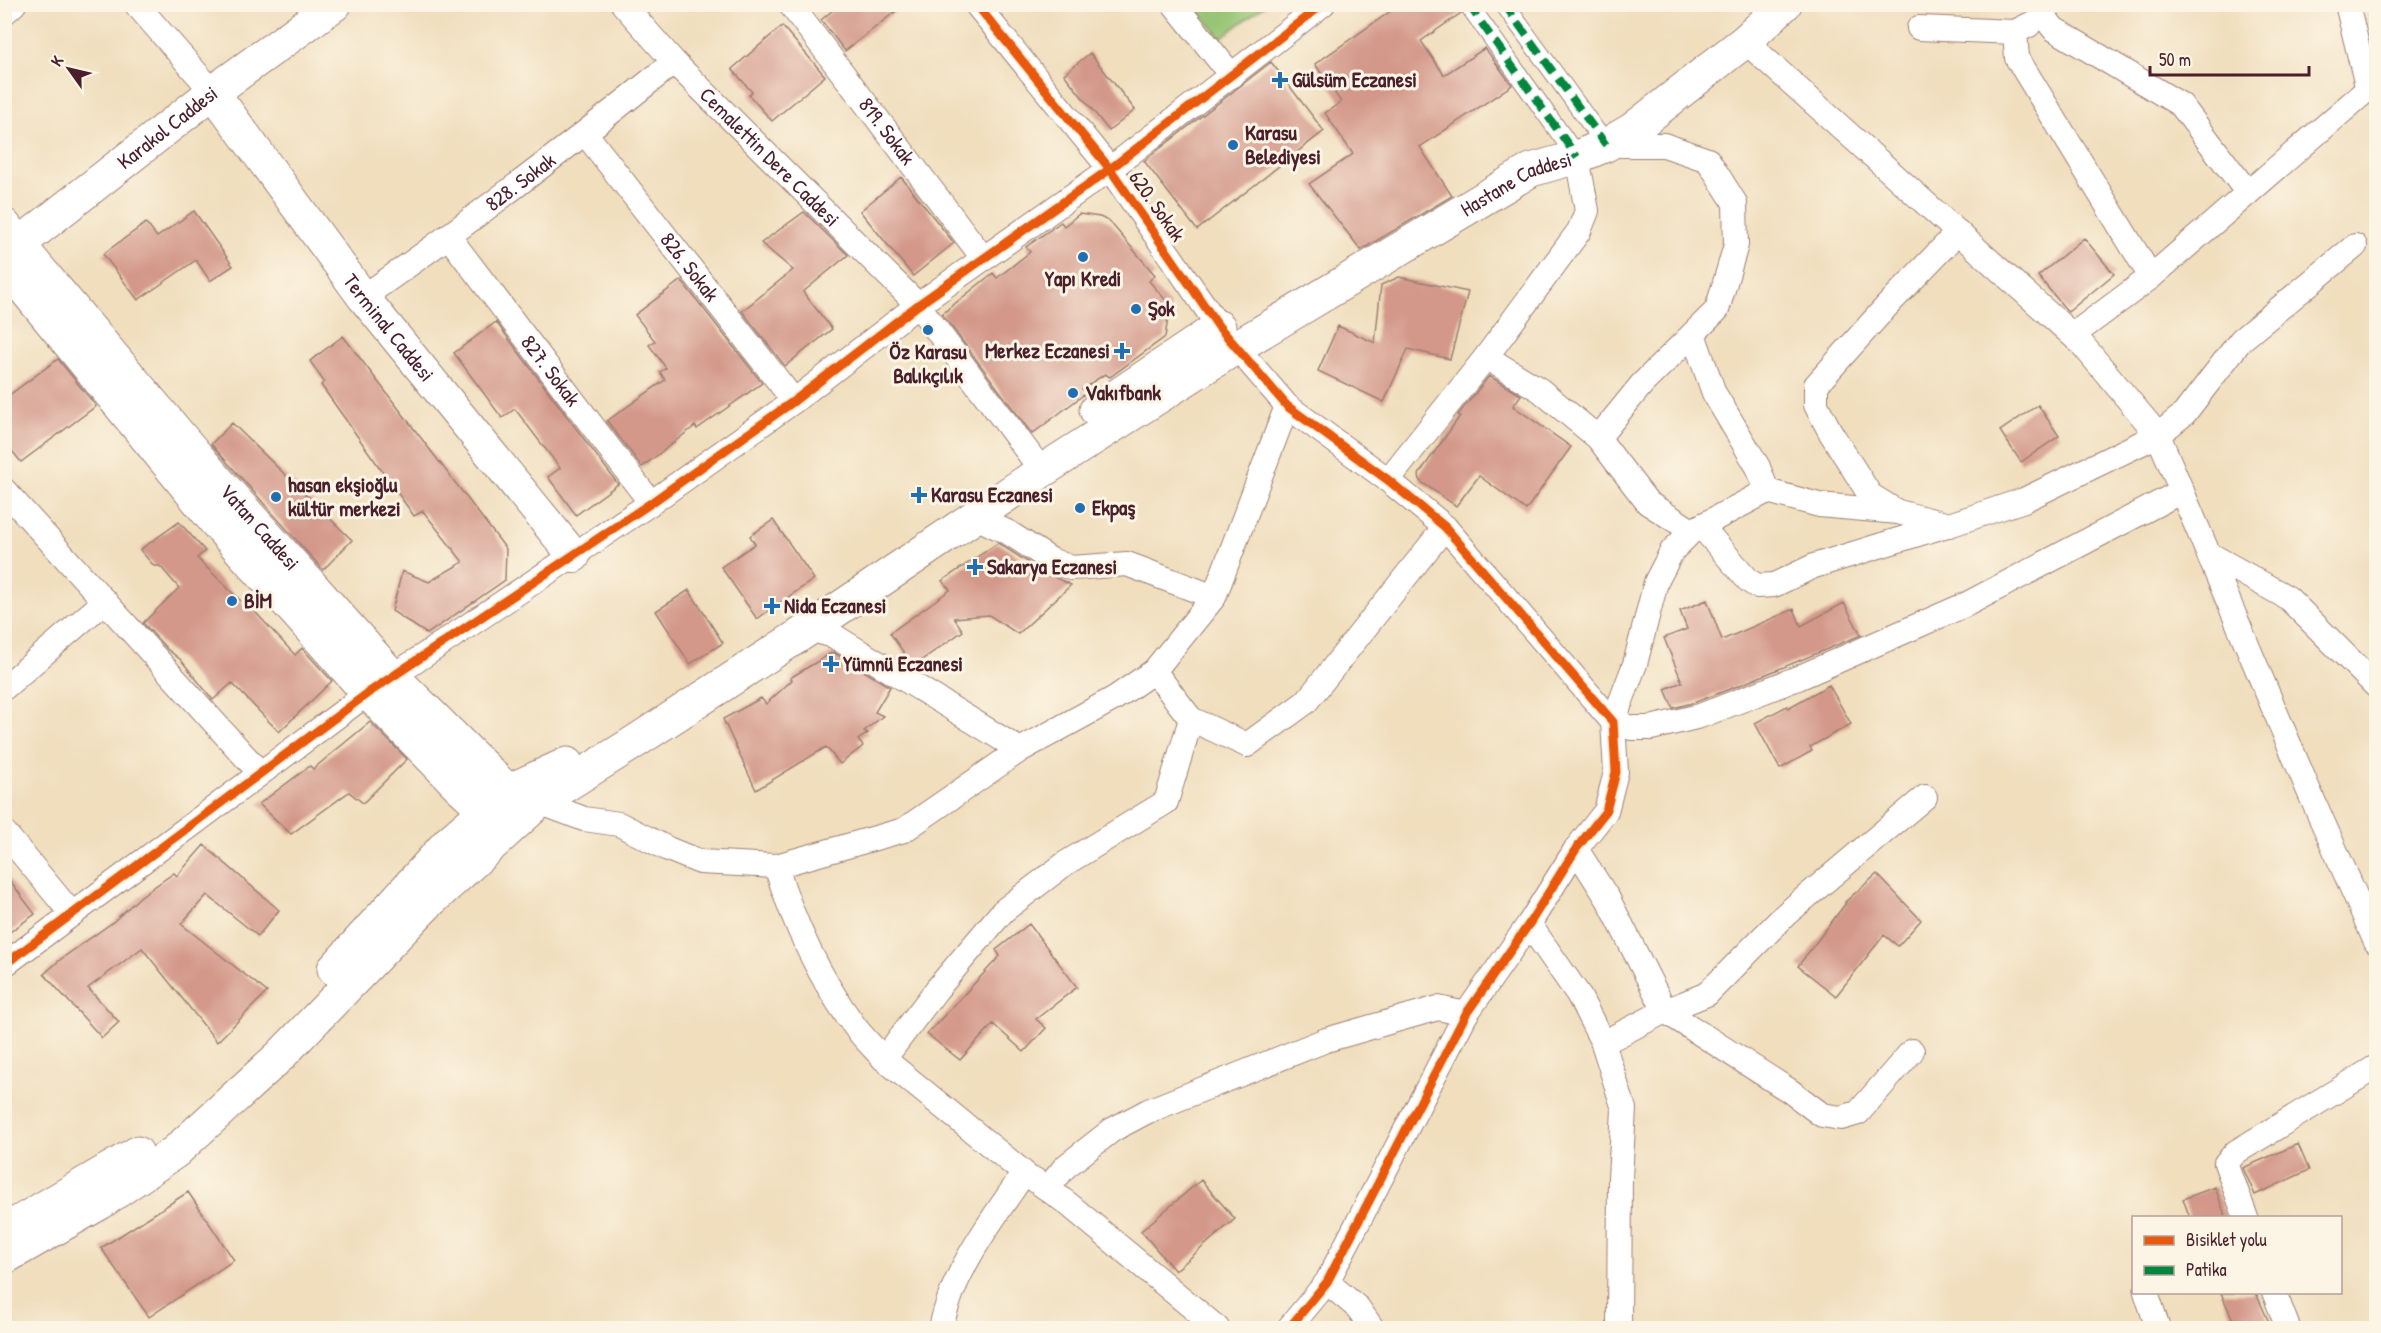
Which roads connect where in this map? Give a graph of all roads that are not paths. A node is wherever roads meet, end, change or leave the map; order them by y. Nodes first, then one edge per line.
1 (14, 4) edge
2 (136, 4) edge
3 (335, 4) edge
4 (623, 4) edge
5 (790, 4) edge
6 (976, 4) edge
7 (1174, 4) edge
8 (1468, 4) edge
9 (1504, 4) edge
10 (1785, 4) edge
11 (2347, 4) edge
12 (2043, 8) edge
13 (1307, 9) edge
14 (4, 13) edge
15 (1919, 28) dead end
16 (2015, 32) junction
17 (1745, 41) junction
18 (674, 62) junction
19 (1232, 76) junction
20 (2372, 86) edge
21 (213, 92) junction
22 (585, 134) junction
23 (1592, 151) junction
24 (1110, 169) junction
25 (2248, 193) junction
26 (1958, 232) junction
27 (449, 237) junction
28 (2355, 246) dead end
29 (8, 247) edge
30 (984, 259) junction
31 (2151, 277) junction
32 (363, 297) junction
33 (918, 305) junction
34 (1693, 334) junction
35 (2073, 335) junction
36 (1227, 337) junction
37 (1486, 357) junction
38 (794, 401) junction
39 (1287, 406) junction
40 (2158, 435) junction
41 (1598, 438) junction
42 (1036, 463) junction
43 (1388, 480) junction
44 (4, 490) edge
45 (1767, 491) junction
46 (2182, 491) junction
47 (651, 503) junction
48 (1898, 512) junction
49 (976, 517) junction
50 (1949, 525) junction
51 (1445, 527) junction
52 (1696, 529) junction
53 (2209, 554) junction
54 (574, 556) junction
55 (1214, 597) junction
56 (105, 601) junction
57 (809, 629) junction
58 (1154, 671) junction
59 (380, 685) junction
60 (2376, 686) edge
61 (4, 688) edge
62 (1191, 719) junction
63 (1614, 722) junction
64 (1020, 750) junction
65 (260, 773) junction
66 (1925, 797) dead end
67 (539, 802) junction
68 (501, 811) junction
69 (4, 832) edge
70 (1576, 849) junction
71 (776, 866) junction
72 (72, 914) junction
73 (1529, 924) junction
74 (2376, 942) edge
75 (4, 965) edge
76 (1665, 1011) junction
77 (1466, 1014) junction
78 (1603, 1043) junction
79 (1911, 1051) dead end
80 (884, 1059) junction
81 (2376, 1067) edge
82 (1024, 1173) junction
83 (1048, 1188) junction
84 (2245, 1216) edge
85 (4, 1231) edge
86 (4, 1258) edge
87 (1327, 1282) junction
88 (2146, 1294) edge
89 (2274, 1294) edge
90 (941, 1329) edge
91 (1217, 1329) edge
92 (1289, 1329) edge
93 (1372, 1329) edge
94 (1619, 1329) edge
95 (2158, 1329) edge
96 (2288, 1329) edge

1 - 14 street
2 - 21 street
3 - 21 main road, Karakol Caddesi
4 - 18 street, Cemalettin Dere Caddesi
5 - 30 street, 819. Sokak
6 - 24 street, 620. Sokak
7 - 19 street
8 - 23 street
9 - 23 street
10 - 17 main road, Hastane Caddesi
11 - 20 street
12 - 16 street
12 - 25 street
13 - 19 street
15 - 16 street
16 - 31 street
17 - 23 main road, Hastane Caddesi
17 - 26 street
18 - 22 street, 828. Sokak
18 - 33 street, Cemalettin Dere Caddesi
19 - 24 street
20 - 25 street
21 - 29 main road, Karakol Caddesi
21 - 32 street, Terminal Caddesi
22 - 27 street, 828. Sokak
22 - 38 street, 826. Sokak
23 - 34 street
23 - 36 main road, Hastane Caddesi
23 - 37 street
24 - 30 street
24 - 36 street, 620. Sokak
25 - 31 street
26 - 35 street
26 - 48 street
27 - 32 street, 828. Sokak
27 - 47 street, 827. Sokak
28 - 40 street
29 - 59 main road, Vatan Caddesi
30 - 33 street
31 - 35 street
32 - 54 street, Terminal Caddesi
33 - 38 street
33 - 42 street, Cemalettin Dere Caddesi
34 - 41 street
34 - 45 street
35 - 40 street
36 - 39 street, 620. Sokak
36 - 42 main road, Hastane Caddesi
37 - 41 street
37 - 43 street
38 - 47 street
39 - 43 street, 620. Sokak
39 - 55 street
40 - 46 street
40 - 50 street
41 - 52 street
42 - 49 main road
42 - 68 main road
43 - 51 street, 620. Sokak
44 - 56 street
45 - 48 street
45 - 52 street
46 - 53 street
46 - 63 street
47 - 54 street
48 - 50 street
49 - 55 street
49 - 57 main road
50 - 52 street
51 - 62 street
51 - 63 street, 620. Sokak
52 - 63 street
53 - 60 street
53 - 74 street
54 - 59 street
55 - 58 street
56 - 61 street
56 - 65 street
57 - 64 street
57 - 67 main road
58 - 62 street
58 - 64 street
59 - 65 street
59 - 68 main road, Vatan Caddesi
62 - 80 street
63 - 70 street
64 - 71 street
65 - 72 street
66 - 76 street
67 - 68 main road
67 - 71 street
68 - 85 main road
68 - 86 main road
69 - 72 street
70 - 73 street
70 - 76 street
71 - 80 street
72 - 75 street
73 - 77 street
73 - 78 street
76 - 78 street
76 - 79 street
77 - 83 street
77 - 87 street
78 - 94 street
80 - 82 street
81 - 84 street
82 - 83 street
82 - 90 street
83 - 91 street
87 - 92 street
87 - 93 street
88 - 95 street
89 - 96 street

